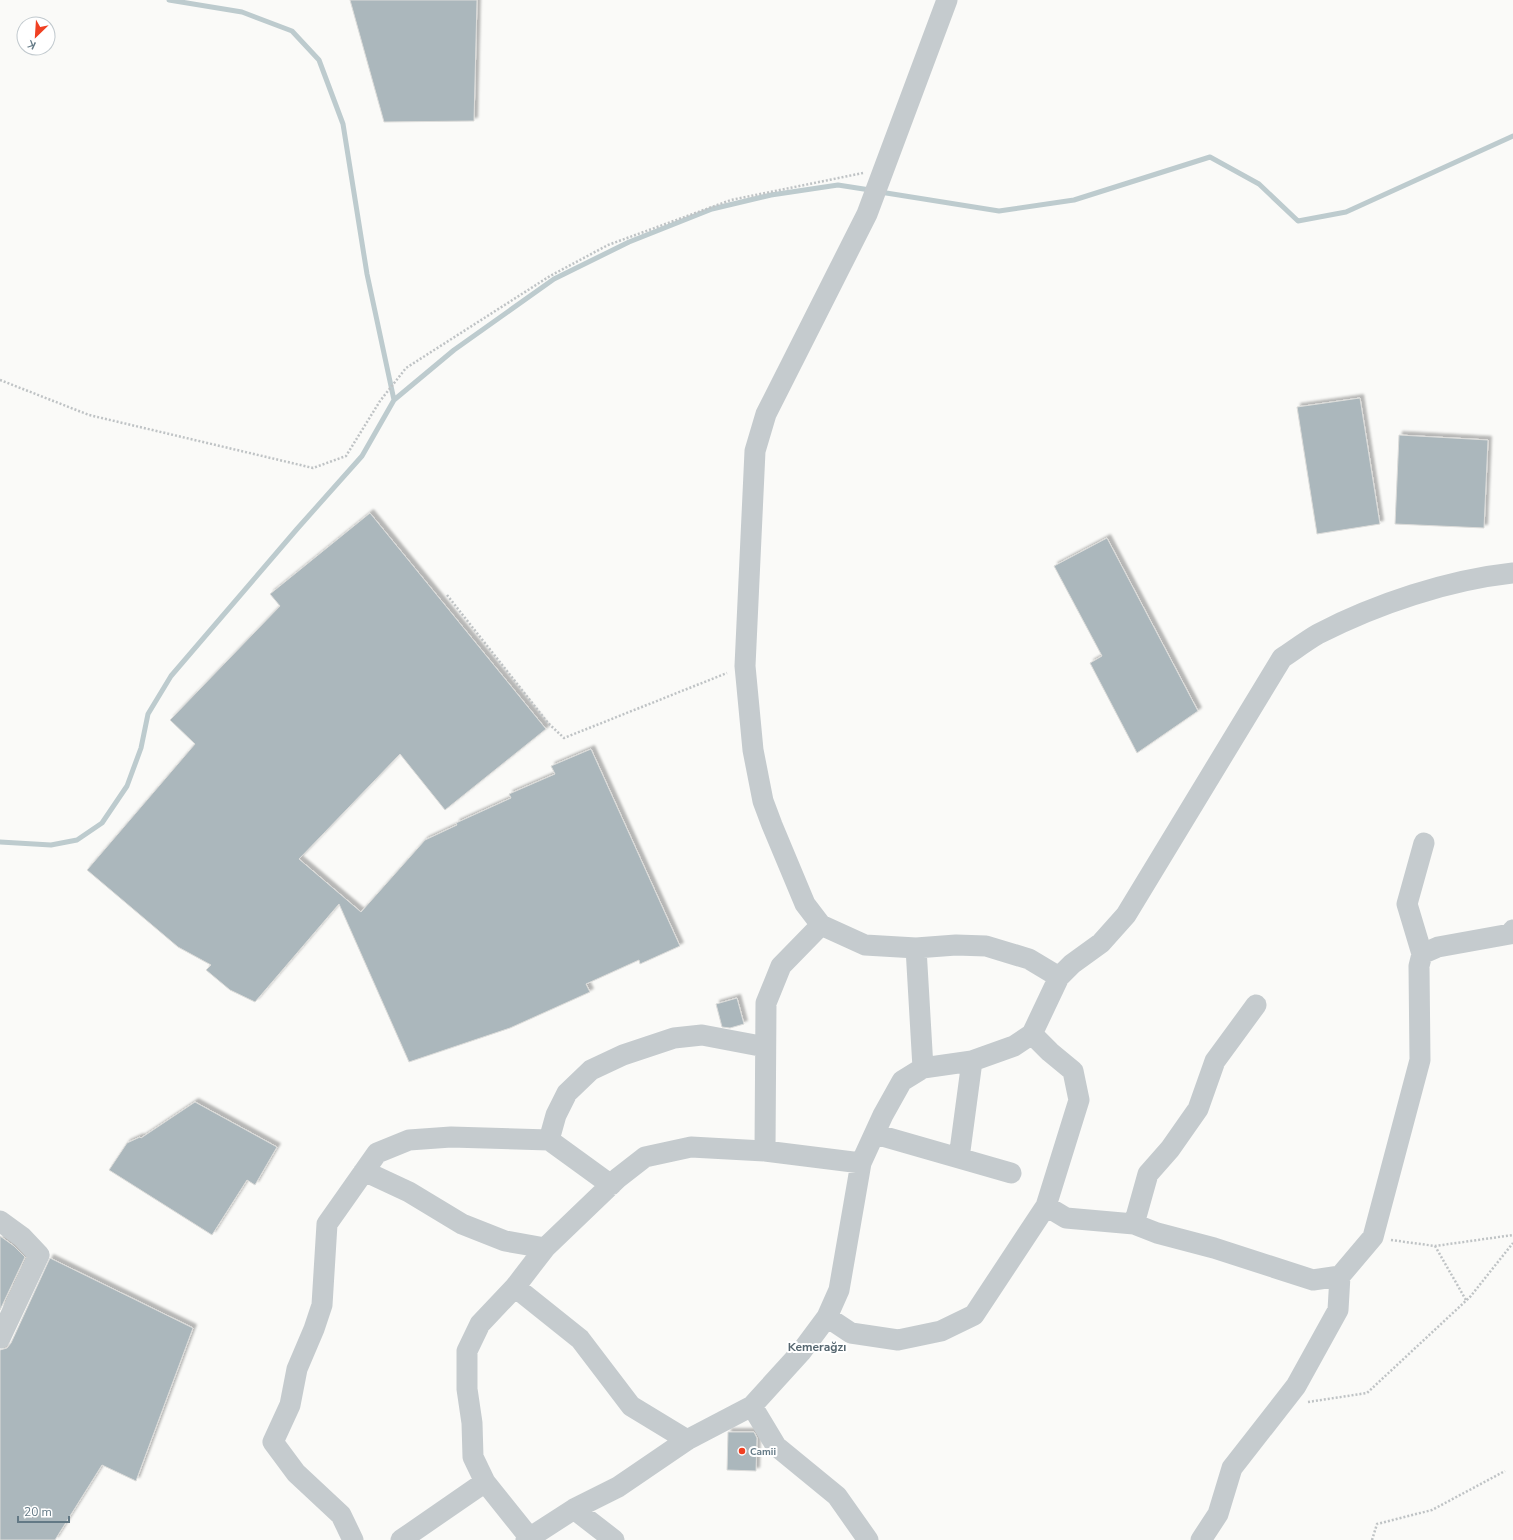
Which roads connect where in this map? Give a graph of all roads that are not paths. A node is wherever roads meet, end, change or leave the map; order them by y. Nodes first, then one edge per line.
1 (947, 0) edge
2 (1513, 573) edge
3 (1424, 843) dead end
4 (821, 925) junction
5 (1513, 930) edge
6 (916, 948) junction
7 (1422, 954) junction
8 (1059, 977) junction
9 (1256, 1005) dead end
10 (1032, 1034) junction
11 (764, 1047) junction
12 (972, 1061) junction
13 (923, 1068) junction
14 (874, 1134) junction
15 (549, 1140) junction
16 (765, 1151) junction
17 (959, 1158) junction
18 (861, 1163) junction
19 (364, 1171) junction
20 (1011, 1173) dead end
21 (611, 1185) junction
22 (1046, 1206) junction
23 (0, 1221) edge
24 (1134, 1224) junction
25 (546, 1248) junction
26 (1340, 1276) junction
27 (515, 1287) junction
28 (827, 1318) junction
29 (0, 1338) edge
30 (752, 1406) junction
31 (687, 1440) junction
32 (485, 1482) junction
33 (574, 1508) junction
34 (528, 1538) edge
35 (353, 1540) edge
36 (401, 1540) edge
37 (614, 1540) edge
38 (868, 1540) edge
39 (1201, 1540) edge

1 - 4 street
2 - 8 street
3 - 7 street
4 - 6 street
4 - 11 street
5 - 7 street
6 - 8 street
6 - 13 street
7 - 26 street
8 - 10 street
9 - 24 street
10 - 12 street
10 - 22 street
11 - 15 street
11 - 16 street
12 - 13 street
12 - 17 street
13 - 14 street
14 - 17 street
14 - 18 street
15 - 19 street
15 - 21 street
16 - 18 street
16 - 21 street
17 - 20 street
18 - 28 street
19 - 25 street
19 - 35 street
21 - 25 street
22 - 24 street
22 - 28 street
23 - 29 street
24 - 26 street
25 - 27 street
26 - 39 street
27 - 31 street
27 - 32 street
28 - 30 street
30 - 31 street
30 - 38 street
31 - 33 street
32 - 34 street
32 - 36 street
33 - 34 street
33 - 37 street

